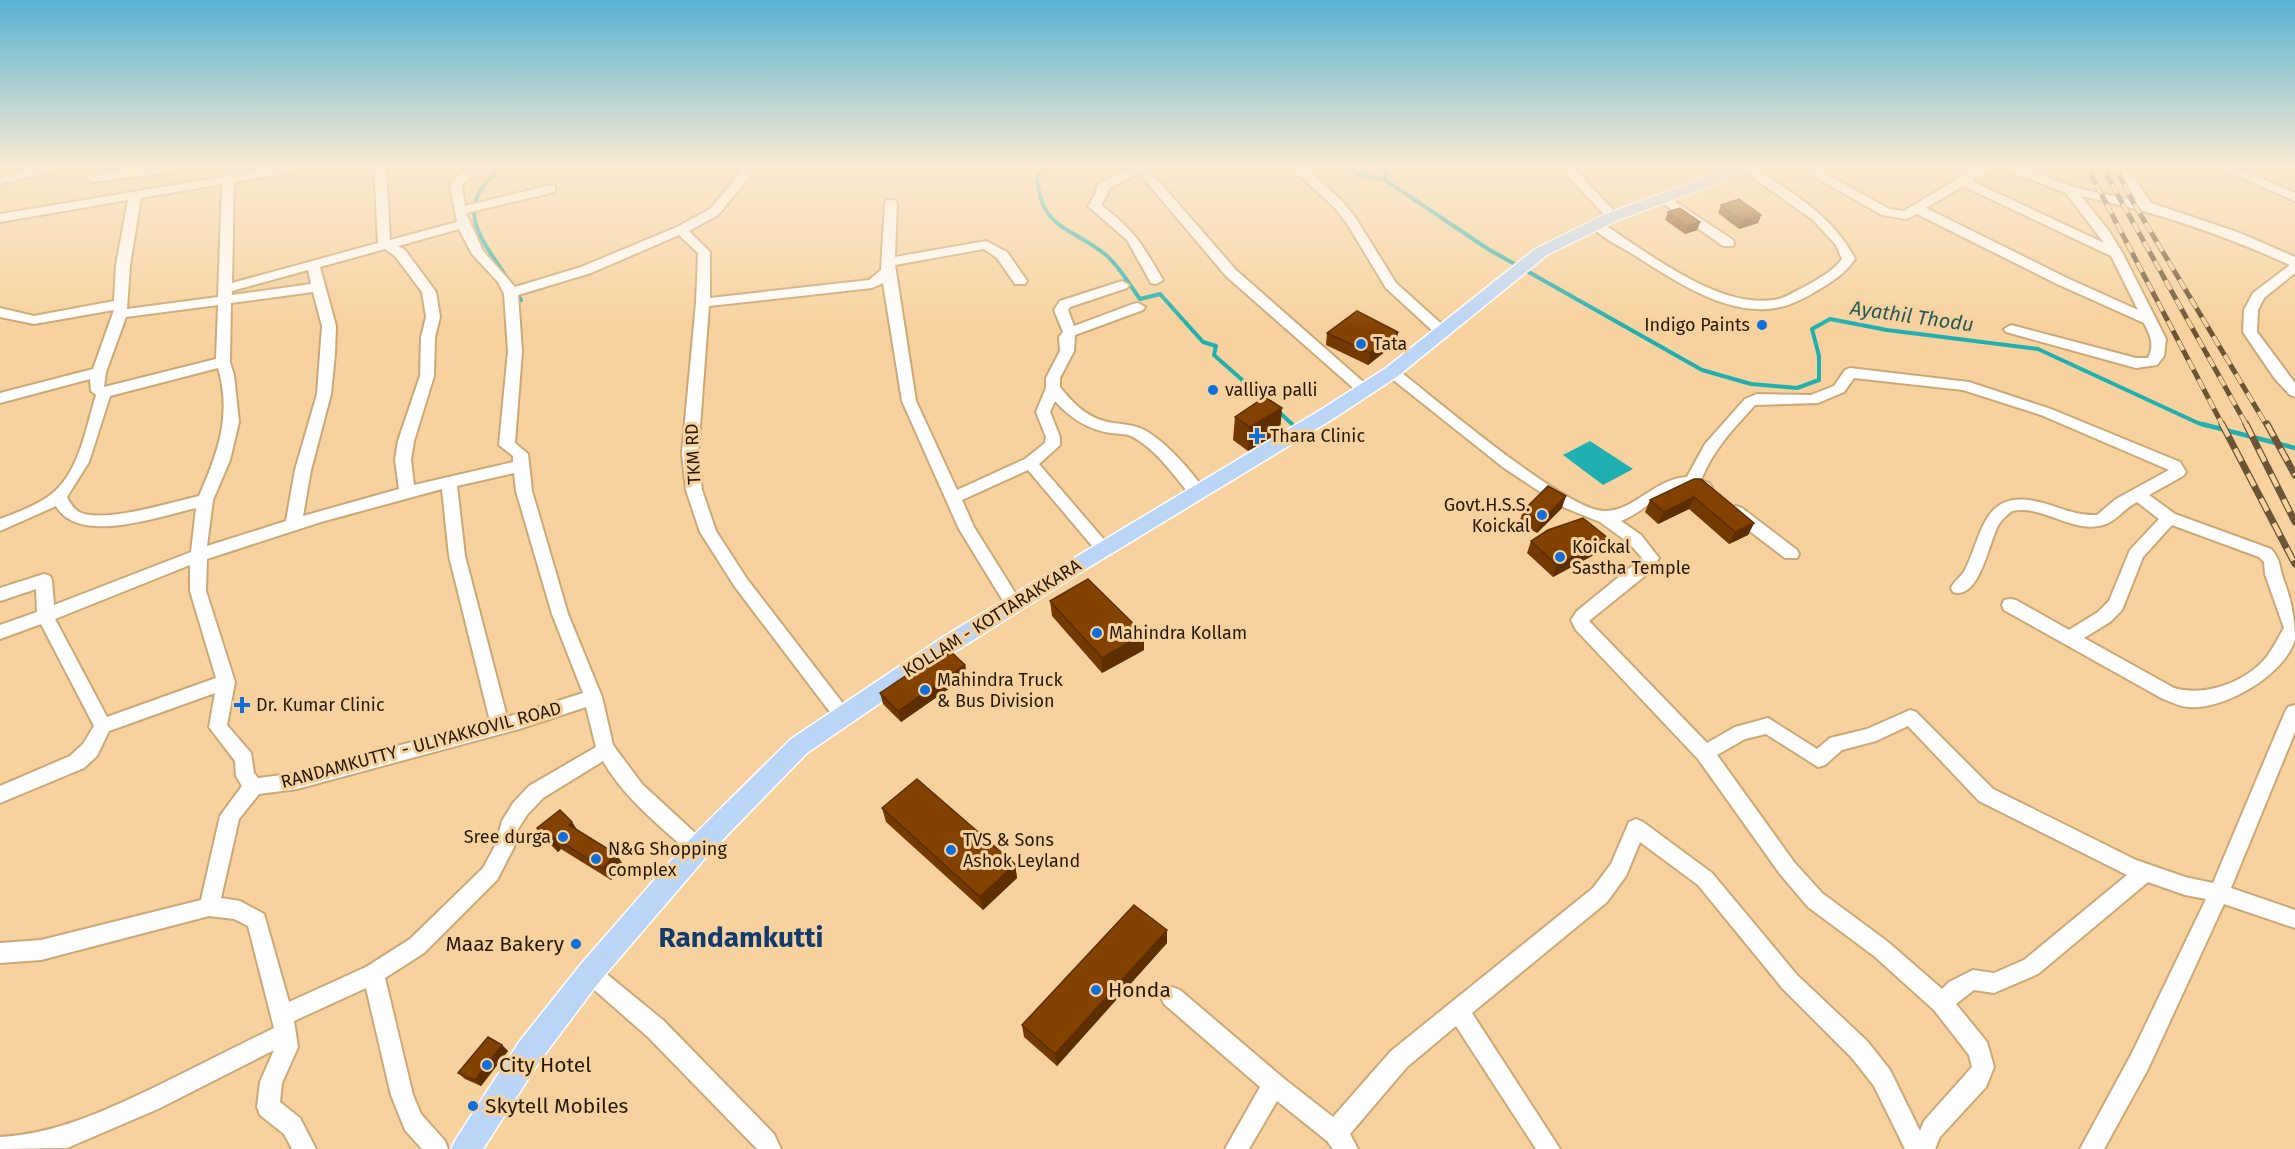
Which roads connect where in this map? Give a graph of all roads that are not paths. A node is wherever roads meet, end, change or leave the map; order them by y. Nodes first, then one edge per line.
1 (462, 218) edge
2 (131, 219) edge
3 (227, 219) edge
4 (382, 219) edge
5 (460, 219) edge
6 (702, 219) edge
7 (891, 219) edge
8 (1111, 219) edge
9 (1186, 219) edge
10 (1349, 219) edge
11 (1610, 219) edge
12 (1693, 219) edge
13 (1818, 219) edge
14 (1939, 219) edge
15 (2048, 219) edge
16 (2091, 219) edge
17 (2184, 219) edge
18 (1596, 225) junction
19 (681, 230) junction
20 (1728, 243) dead end
21 (389, 245) junction
22 (2118, 254) junction
23 (2295, 262) edge
24 (313, 266) junction
25 (889, 266) junction
26 (2295, 267) edge
27 (1156, 280) dead end
28 (1020, 281) dead end
29 (1122, 285) dead end
30 (319, 287) junction
31 (224, 293) junction
32 (511, 294) junction
33 (703, 303) junction
34 (1138, 307) dead end
35 (120, 309) junction
36 (0, 312) edge
37 (2150, 320) junction
38 (2011, 329) dead end
39 (1441, 331) junction
40 (1070, 332) junction
41 (223, 362) junction
42 (99, 372) junction
43 (1392, 372) junction
44 (1053, 388) junction
45 (1364, 390) junction
46 (104, 392) junction
47 (2295, 392) edge
48 (0, 398) edge
49 (1030, 463) junction
50 (520, 466) junction
51 (1693, 482) junction
52 (449, 483) junction
53 (407, 491) junction
54 (1198, 493) junction
55 (59, 496) junction
56 (2139, 496) junction
57 (953, 498) junction
58 (206, 500) junction
59 (1604, 517) junction
60 (2169, 518) junction
61 (0, 525) edge
62 (293, 525) junction
63 (1104, 549) junction
64 (1791, 554) dead end
65 (200, 555) junction
66 (1959, 588) dead end
67 (0, 595) edge
68 (1014, 604) junction
69 (2010, 605) dead end
70 (46, 616) junction
71 (0, 632) edge
72 (2070, 638) junction
73 (226, 682) junction
74 (593, 697) junction
75 (2294, 712) edge
76 (842, 715) junction
77 (103, 726) junction
78 (500, 726) junction
79 (606, 750) junction
80 (1705, 753) junction
81 (254, 786) junction
82 (0, 795) edge
83 (698, 848) junction
84 (2145, 872) junction
85 (2219, 893) junction
86 (209, 907) junction
87 (2295, 919) edge
88 (0, 953) edge
89 (590, 973) junction
90 (373, 974) junction
91 (1172, 997) dead end
92 (1942, 1002) junction
93 (1458, 1010) junction
94 (284, 1024) junction
95 (1274, 1085) junction
96 (1341, 1141) edge
97 (0, 1148) edge
98 (27, 1148) edge
99 (1926, 1148) edge
100 (305, 1149) edge
101 (437, 1149) edge
102 (466, 1149) edge
103 (770, 1149) edge
104 (1236, 1149) edge
105 (1549, 1149) edge
106 (2091, 1149) edge

1 - 32 street
2 - 35 street
3 - 31 street
4 - 21 street
5 - 21 street
6 - 19 street
7 - 25 street
8 - 27 street
9 - 45 street
10 - 39 street
11 - 18 main road
12 - 20 street
13 - 18 street
14 - 37 street
15 - 22 street
16 - 22 street
17 - 23 street
18 - 39 main road, KOLLAM - KOTTARAKKARA
19 - 32 street
19 - 33 street, TKM RD
21 - 24 street
21 - 53 street
22 - 37 street
24 - 30 street
24 - 31 street
25 - 28 street
25 - 33 street
25 - 57 street
26 - 47 street
29 - 40 street
30 - 31 street
30 - 62 street
31 - 35 street
31 - 41 street
32 - 50 street
33 - 76 street, TKM RD
34 - 40 street
35 - 36 street
35 - 42 street
37 - 38 street
39 - 43 main road, KOLLAM - KOTTARAKKARA
40 - 44 street
41 - 46 street
41 - 58 street
42 - 46 street
42 - 48 street
43 - 45 main road, KOLLAM - KOTTARAKKARA
43 - 59 street
44 - 49 street
44 - 54 street
45 - 54 main road, KOLLAM - KOTTARAKKARA
46 - 55 street
49 - 57 street
49 - 63 street
50 - 52 street
50 - 74 street
51 - 56 street
51 - 59 street
51 - 64 street
52 - 53 street
52 - 78 street
53 - 62 street
54 - 63 main road, KOLLAM - KOTTARAKKARA
55 - 58 street
55 - 61 street
56 - 60 street
56 - 66 street
57 - 68 street
58 - 65 street
59 - 80 street
60 - 72 street
60 - 72 street
62 - 65 street
63 - 68 main road, KOLLAM - KOTTARAKKARA
65 - 70 street
65 - 73 street
67 - 70 street
68 - 76 main road, KOLLAM - KOTTARAKKARA
69 - 72 street
70 - 71 street
70 - 77 street
73 - 77 street
73 - 81 street
74 - 78 street, RANDAMKUTTY - ULIYAKKOVIL ROAD
74 - 79 street
75 - 85 street
76 - 83 main road, KOLLAM - KOTTARAKKARA
77 - 82 street
78 - 81 street, RANDAMKUTTY - ULIYAKKOVIL ROAD
79 - 83 street
79 - 90 street
80 - 84 street
80 - 92 street
81 - 86 street
83 - 89 main road, KOLLAM - KOTTARAKKARA
84 - 85 street
84 - 92 street
85 - 87 street
85 - 106 street
86 - 88 street
86 - 94 street
89 - 102 main road, KOLLAM - KOTTARAKKARA
89 - 103 street
90 - 94 street
90 - 101 street
91 - 95 street
92 - 99 street
93 - 96 street
93 - 99 street
93 - 105 street
94 - 98 street
94 - 100 street
95 - 96 street
95 - 104 street
97 - 98 street

